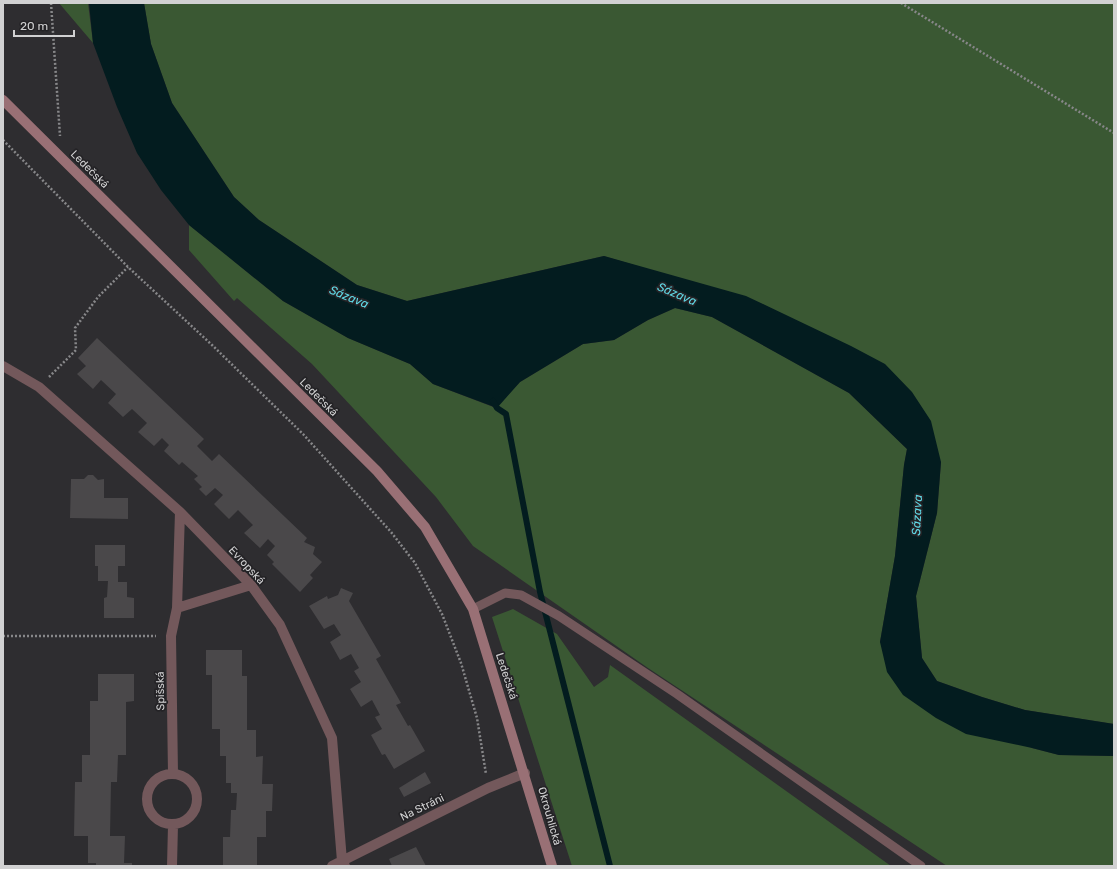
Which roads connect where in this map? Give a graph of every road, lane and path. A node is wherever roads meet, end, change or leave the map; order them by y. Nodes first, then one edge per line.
1 (51, 3) edge
2 (901, 3) edge
3 (3, 100) edge
4 (1114, 133) edge
5 (3, 140) edge
6 (62, 158) junction
7 (128, 267) junction
8 (3, 366) edge
9 (39, 387) junction
10 (180, 512) junction
11 (251, 585) junction
12 (177, 608) junction
13 (473, 609) junction
14 (3, 636) edge
15 (171, 636) junction
16 (525, 773) junction
17 (173, 774) junction
18 (488, 788) junction
19 (172, 825) junction
20 (343, 863) edge
21 (172, 866) edge
22 (332, 866) edge
23 (552, 866) edge
24 (921, 866) edge

1 - 6 path
2 - 4 path
3 - 6 main road, Ledečská
5 - 7 path
6 - 13 main road, Ledečská
7 - 9 path
7 - 18 path
8 - 9 street, Evropská
9 - 10 street, Evropská
10 - 11 street, Evropská
10 - 12 street, Spišská
11 - 12 street
11 - 20 street, Evropská
12 - 15 street, Spišská
13 - 16 main road, Ledečská
13 - 24 lane
14 - 15 path
15 - 17 street, Spišská
16 - 18 street, Na Stráni
16 - 23 main road, Okrouhlická
17 - 19 street
17 - 19 street
18 - 20 street, Na Stráni
19 - 21 street
20 - 22 street, Na Stráni

